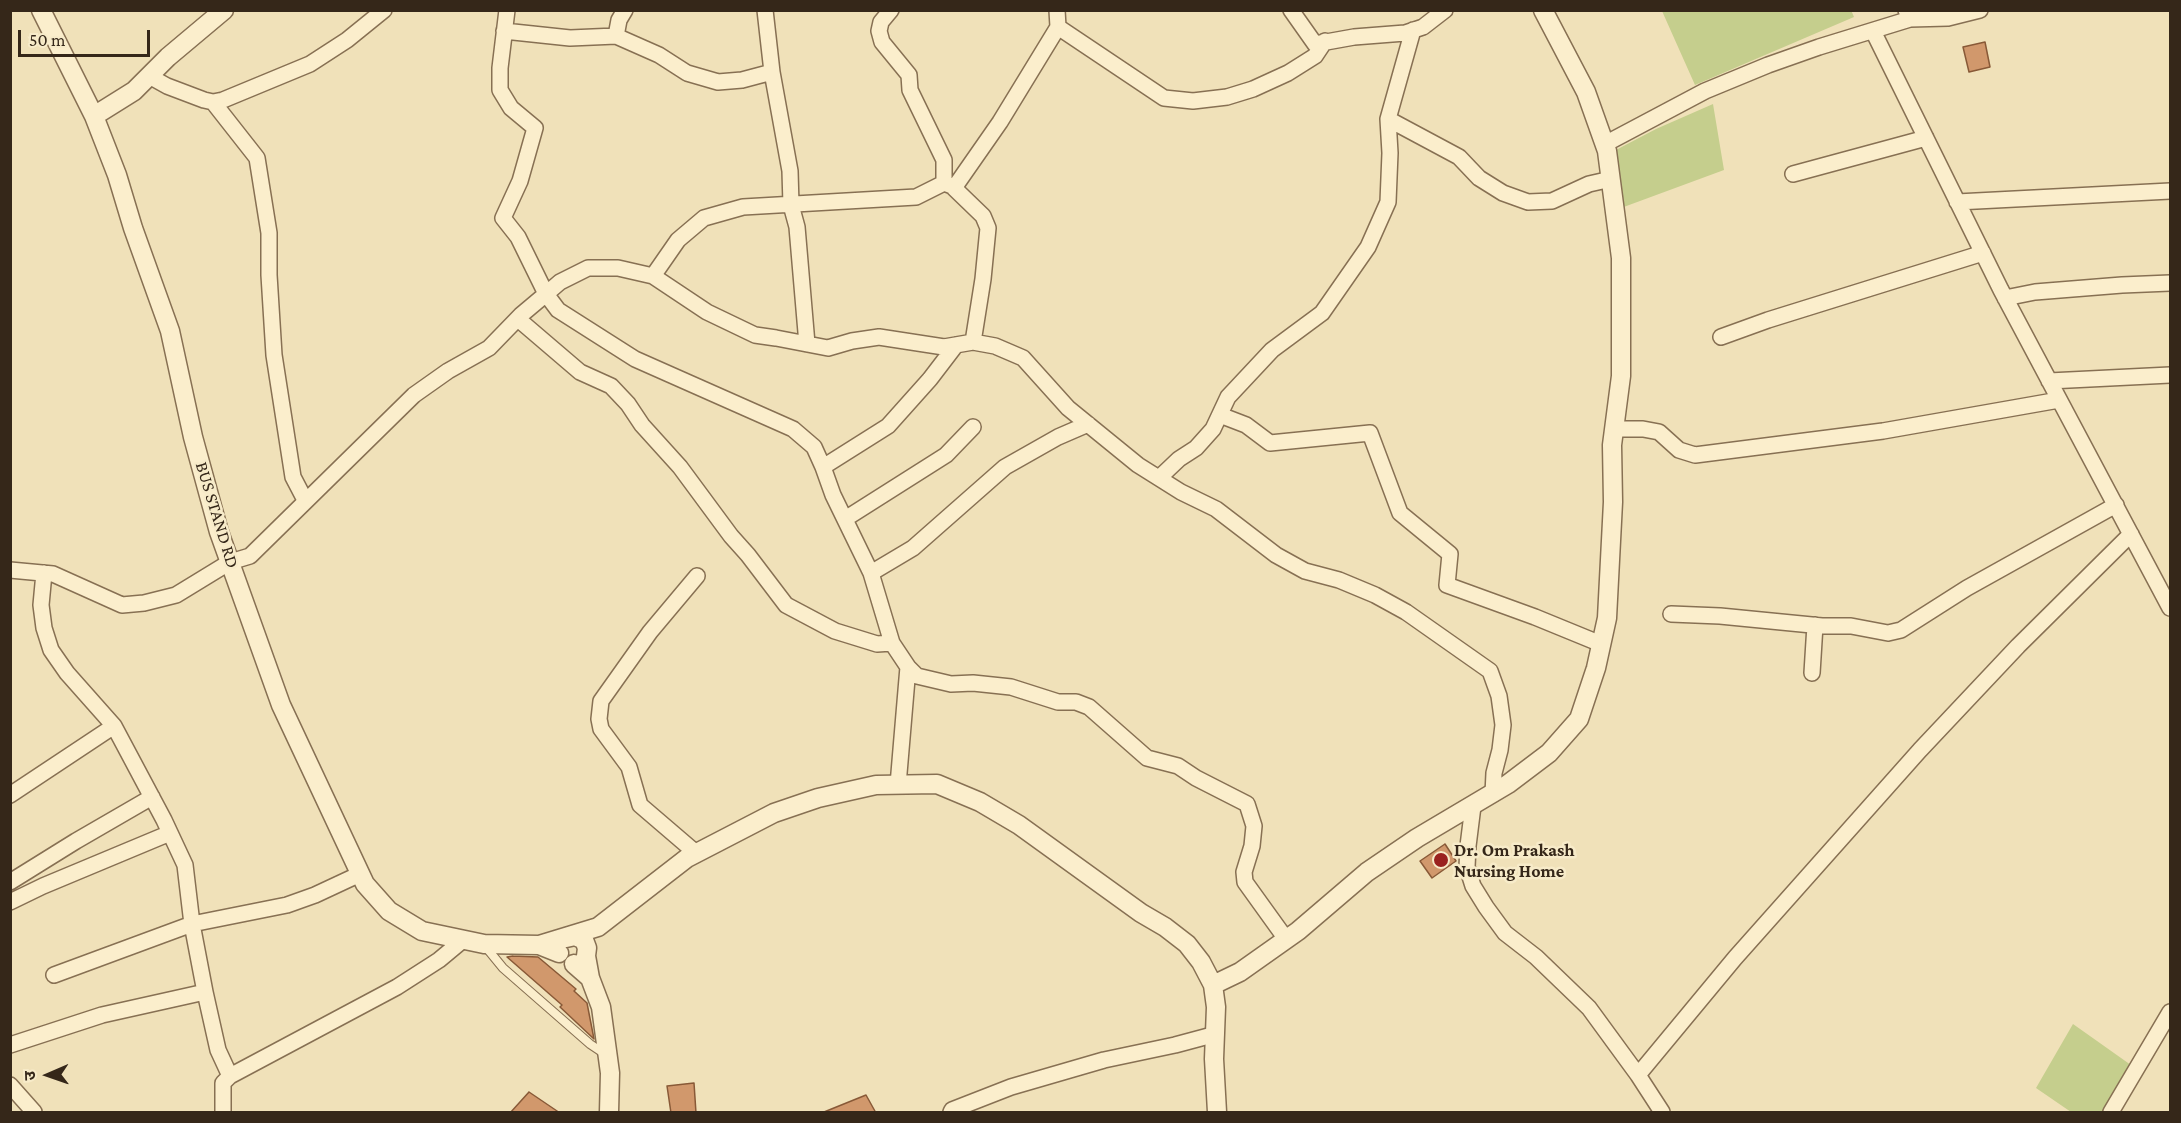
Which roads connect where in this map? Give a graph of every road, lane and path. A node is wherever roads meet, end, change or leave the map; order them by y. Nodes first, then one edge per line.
1 (41, 10) edge
2 (224, 10) edge
3 (384, 10) edge
4 (507, 10) edge
5 (625, 10) edge
6 (765, 10) edge
7 (891, 10) edge
8 (1057, 10) edge
9 (1292, 10) edge
10 (1445, 10) edge
11 (1543, 10) edge
12 (1980, 10) edge
13 (1908, 15) edge
14 (1058, 27) junction
15 (1413, 30) junction
16 (504, 31) junction
17 (1873, 31) junction
18 (616, 36) junction
19 (1325, 41) junction
20 (772, 72) junction
21 (149, 76) junction
22 (213, 102) junction
23 (94, 116) junction
24 (1388, 119) junction
25 (1926, 138) junction
26 (1605, 144) junction
27 (1793, 174) dead end
28 (1611, 180) junction
29 (949, 185) junction
30 (2170, 191) edge
31 (1957, 202) junction
32 (791, 205) junction
33 (1983, 253) junction
34 (653, 276) junction
35 (2170, 283) edge
36 (546, 294) junction
37 (2005, 298) junction
38 (518, 319) junction
39 (1721, 337) dead end
40 (973, 342) junction
41 (807, 344) junction
42 (956, 345) junction
43 (2170, 375) edge
44 (2049, 381) junction
45 (2059, 400) junction
46 (1220, 415) junction
47 (1088, 424) junction
48 (973, 427) dead end
49 (1615, 429) junction
50 (823, 466) junction
51 (1159, 478) junction
52 (305, 500) junction
53 (2115, 505) junction
54 (845, 519) junction
55 (2131, 534) junction
56 (230, 562) junction
57 (10, 570) edge
58 (44, 573) junction
59 (871, 573) junction
60 (697, 576) dead end
61 (2170, 608) edge
62 (1671, 614) dead end
63 (1815, 625) junction
64 (892, 643) junction
65 (1601, 644) junction
66 (908, 667) junction
67 (1812, 673) dead end
68 (114, 726) junction
69 (898, 784) junction
70 (1493, 794) junction
71 (10, 795) edge
72 (152, 797) junction
73 (1473, 806) junction
74 (170, 834) junction
75 (696, 853) junction
76 (360, 874) junction
77 (10, 882) edge
78 (10, 902) edge
79 (192, 924) junction
80 (598, 927) junction
81 (569, 936) junction
82 (1287, 939) junction
83 (463, 940) junction
84 (484, 944) junction
85 (539, 945) junction
86 (577, 955) junction
87 (54, 975) dead end
88 (1213, 985) junction
89 (205, 992) junction
90 (2170, 1012) edge
91 (1216, 1034) junction
92 (10, 1045) edge
93 (608, 1056) junction
94 (230, 1076) junction
95 (1638, 1076) junction
96 (10, 1085) edge
97 (34, 1113) edge
98 (223, 1113) edge
99 (609, 1113) edge
100 (951, 1113) edge
101 (1217, 1113) edge
102 (1662, 1113) edge
103 (2111, 1113) edge

1 - 23 street, BUS STAND RD
2 - 21 street
3 - 22 street
4 - 16 street
5 - 18 street
6 - 20 street
7 - 29 street
8 - 14 street
9 - 19 street
10 - 15 street
11 - 26 street
12 - 13 street
13 - 17 street
14 - 19 street
14 - 29 street
15 - 19 street
15 - 24 street
16 - 18 street
16 - 36 street
17 - 25 street
17 - 26 street
18 - 20 street
20 - 32 street
21 - 22 street
21 - 23 street
22 - 52 street
23 - 56 street, BUS STAND RD
24 - 28 street
24 - 46 street
25 - 27 street
25 - 31 street
26 - 28 street
28 - 49 street
29 - 32 street
29 - 40 street
30 - 31 street
31 - 33 street
32 - 34 street
32 - 41 street
33 - 37 street
33 - 39 street
34 - 36 street
34 - 41 street
35 - 37 street
36 - 38 street
36 - 50 street
37 - 44 street
38 - 52 street
38 - 64 street
40 - 42 street
40 - 47 street
41 - 42 street
42 - 50 street
43 - 44 street
44 - 45 street
45 - 49 street
45 - 53 street
46 - 51 street
46 - 65 street
47 - 51 street
47 - 59 street
48 - 54 street
49 - 65 street
50 - 54 street
51 - 70 street
52 - 56 street
53 - 55 street
53 - 63 street
54 - 59 street
55 - 61 street
55 - 95 street
56 - 58 street
56 - 76 street, BUS STAND RD
57 - 58 street
58 - 68 street
59 - 64 street
60 - 75 street
62 - 63 street
63 - 67 street
64 - 66 street
65 - 70 street
66 - 69 street
66 - 82 street
68 - 71 street
68 - 72 street
69 - 75 street
69 - 88 street
70 - 73 street
72 - 74 street
72 - 77 street
73 - 82 street
73 - 95 street
74 - 78 street
74 - 79 street
75 - 80 street
76 - 79 street
76 - 83 street, BUS STAND RD
79 - 87 street
79 - 89 street
80 - 81 street
80 - 86 street
81 - 85 street
81 - 86 street
82 - 88 street
83 - 84 street, BUS STAND RD
83 - 94 street
84 - 85 street, BUS STAND RD
84 - 93 lane
85 - 86 street
86 - 93 street
88 - 91 street
89 - 92 street
89 - 94 street
90 - 103 street
91 - 100 street
91 - 101 street
93 - 99 street
94 - 98 street
95 - 102 street
96 - 97 street

